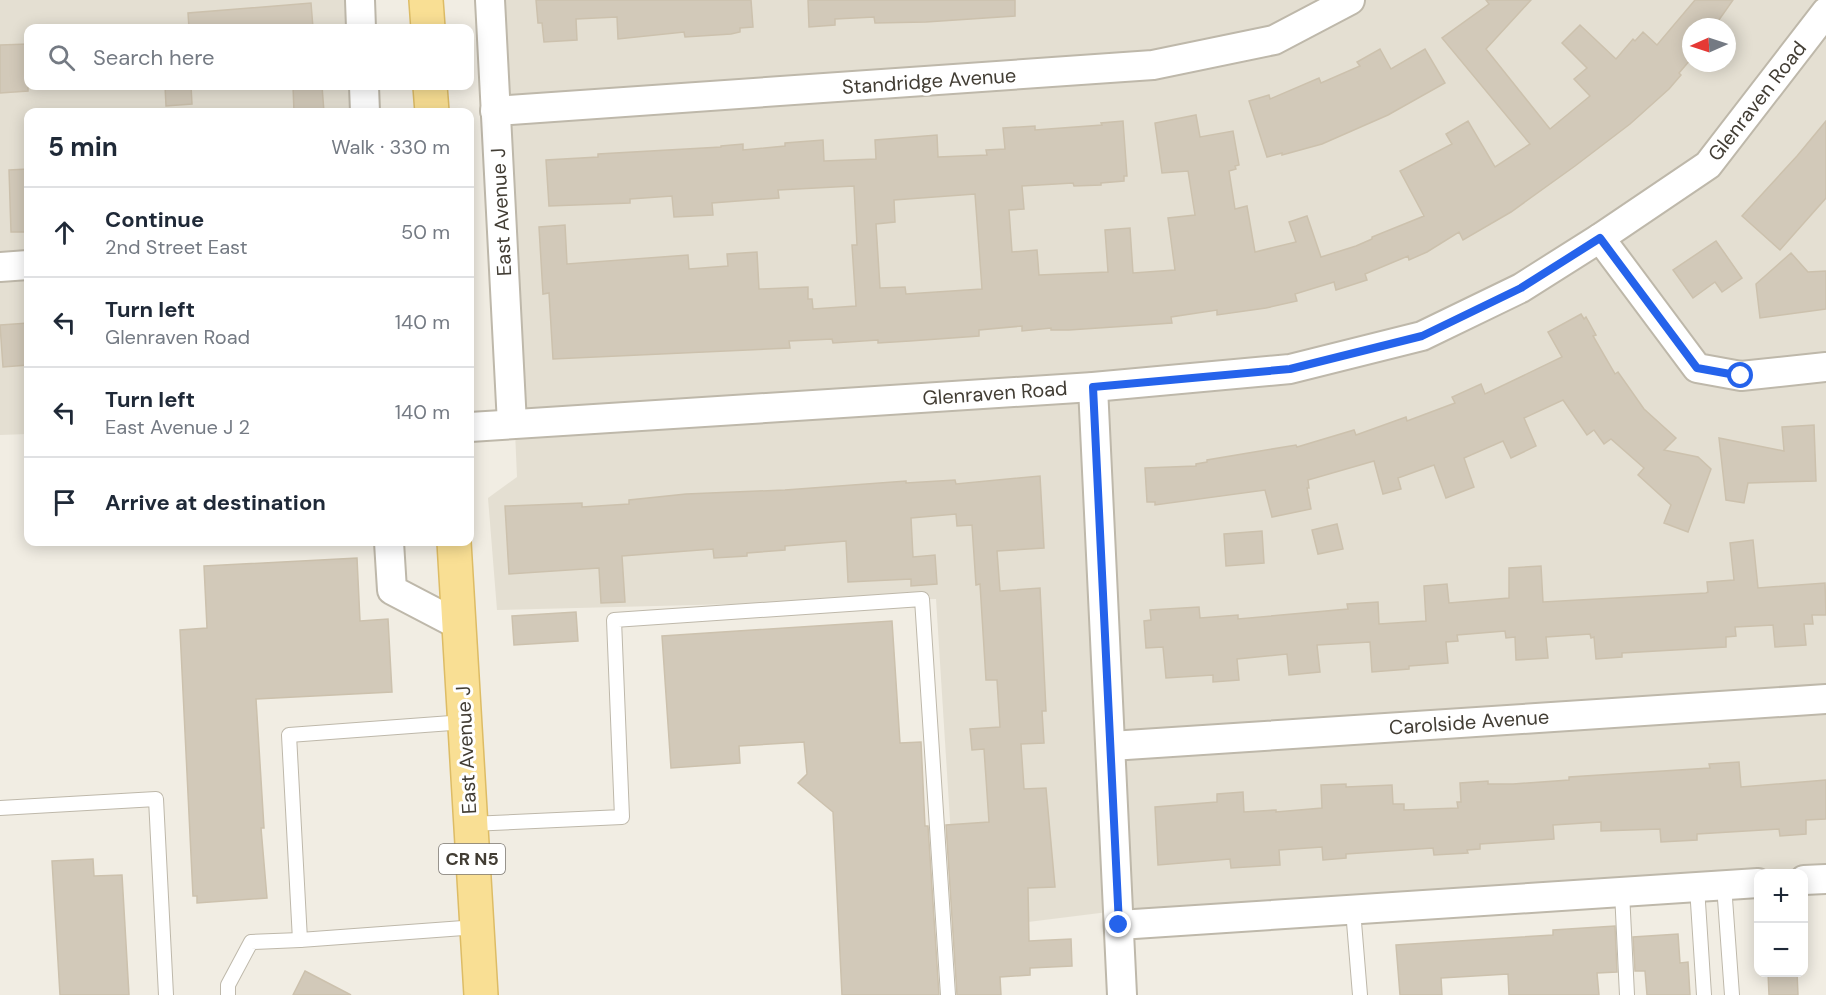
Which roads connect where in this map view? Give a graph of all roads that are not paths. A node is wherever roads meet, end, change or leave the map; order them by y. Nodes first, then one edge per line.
1 (360, 0) edge
2 (426, 0) edge
3 (490, 0) edge
4 (1350, 0) edge
5 (1826, 12) edge
6 (361, 24) edge
7 (428, 24) edge
8 (364, 90) edge
9 (430, 90) edge
10 (365, 108) edge
11 (432, 108) edge
12 (495, 111) junction
13 (1600, 238) junction
14 (24, 265) edge
15 (0, 267) edge
16 (1826, 367) edge
17 (1093, 387) junction
18 (512, 424) junction
19 (474, 427) edge
20 (389, 546) edge
21 (454, 546) edge
22 (459, 625) junction
23 (1826, 699) edge
24 (465, 722) junction
25 (1111, 746) junction
26 (0, 808) edge
27 (470, 824) junction
28 (1826, 879) edge
29 (1808, 880) edge
30 (1754, 883) edge
31 (1711, 886) junction
32 (1622, 892) junction
33 (1353, 910) junction
34 (1119, 925) junction
35 (477, 927) junction
36 (300, 940) junction
37 (166, 995) edge
38 (228, 995) edge
39 (481, 995) edge
40 (948, 995) edge
41 (1122, 995) edge
42 (1360, 995) edge
43 (1628, 995) edge
44 (1704, 995) edge
45 (1732, 995) edge

1 - 6 street
2 - 7 main road
3 - 12 street, East Avenue J
4 - 12 street, Standridge Avenue
5 - 13 street, Glenraven Road
8 - 10 street
9 - 11 main road
12 - 18 street, East Avenue J
13 - 16 street
13 - 17 street, Glenraven Road
14 - 15 street
17 - 18 street, Glenraven Road
17 - 25 street
18 - 19 street, Glenraven Road
20 - 22 street
21 - 22 main road, East Avenue J / CR N5
22 - 24 main road, East Avenue J / CR N5
23 - 25 street, Carolside Avenue
24 - 27 main road, East Avenue J / CR N5
24 - 36 lane
25 - 34 street
26 - 37 lane
27 - 35 main road, East Avenue J / CR N5
27 - 40 lane
28 - 29 street
30 - 31 street
31 - 32 street
31 - 44 lane
31 - 45 lane
32 - 33 street
32 - 43 lane
33 - 34 street
33 - 42 lane
34 - 41 street
35 - 36 lane
35 - 39 main road, East Avenue J / CR N5
36 - 38 lane

